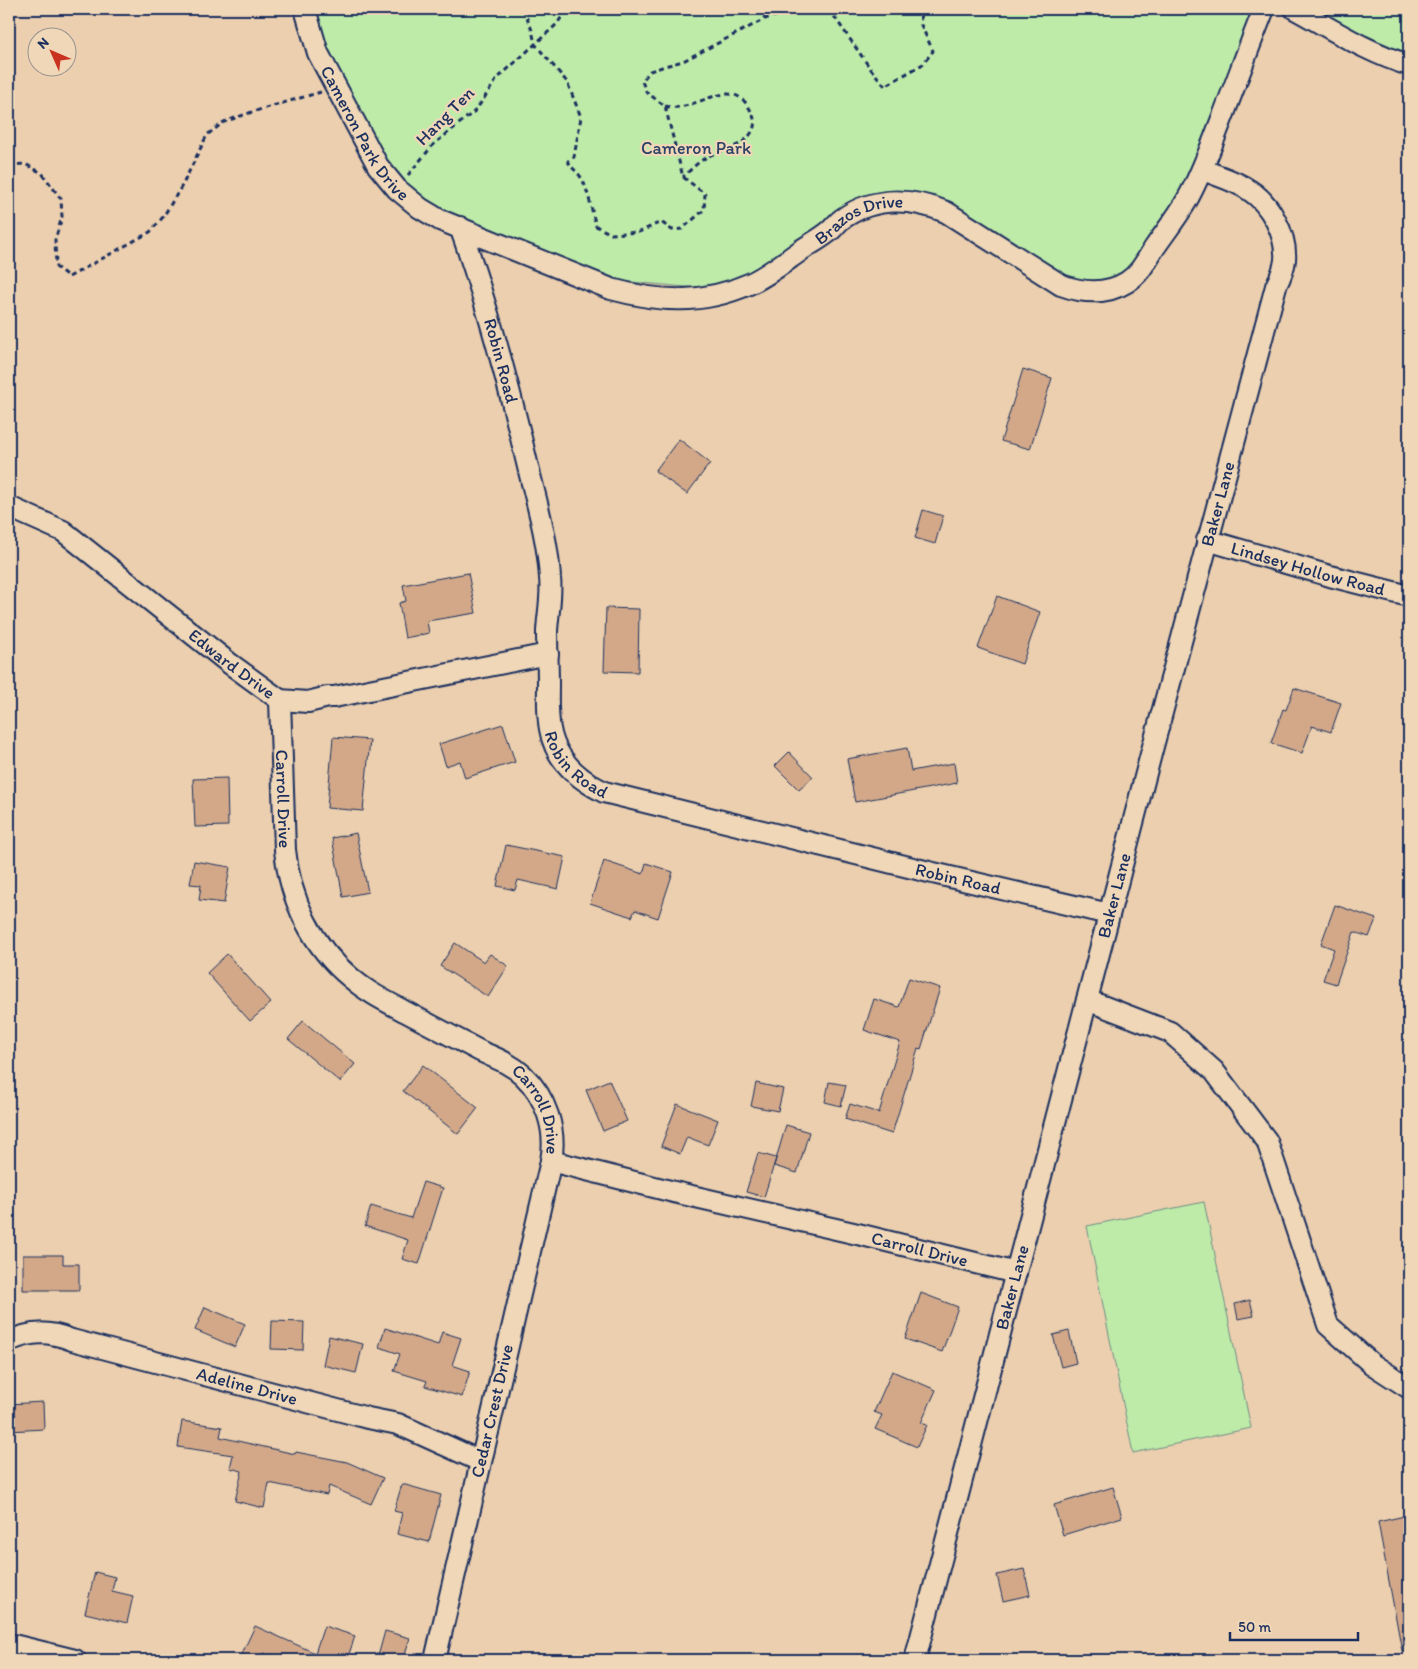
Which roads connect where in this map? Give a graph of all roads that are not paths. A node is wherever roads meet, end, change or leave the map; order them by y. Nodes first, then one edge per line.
1 (305, 9) edge
2 (1264, 9) edge
3 (1295, 9) edge
4 (1409, 64) edge
5 (1203, 170) junction
6 (460, 227) junction
7 (9, 507) edge
8 (1207, 540) junction
9 (1409, 596) edge
10 (548, 654) junction
11 (280, 700) junction
12 (1110, 914) junction
13 (1087, 1000) junction
14 (551, 1161) junction
15 (1016, 1273) junction
16 (9, 1341) edge
17 (1409, 1388) edge
18 (480, 1461) junction
19 (9, 1644) edge
20 (75, 1660) edge
21 (434, 1660) edge
22 (916, 1660) edge

1 - 6 street, Cameron Park Drive
2 - 5 street
3 - 4 street
5 - 6 street, Brazos Drive
5 - 8 street, Baker Lane
6 - 10 street, Robin Road
7 - 11 street, Edward Drive
8 - 9 street, Lindsey Hollow Road
8 - 12 street, Baker Lane
10 - 11 street, Edward Drive
10 - 12 street, Robin Road
11 - 14 street, Carroll Drive
12 - 13 street, Baker Lane
13 - 15 street, Baker Lane
13 - 17 street
14 - 15 street, Carroll Drive
14 - 18 street, Cedar Crest Drive
15 - 22 street, Baker Lane
16 - 18 street, Adeline Drive
18 - 21 street, Cedar Crest Drive
19 - 20 street

